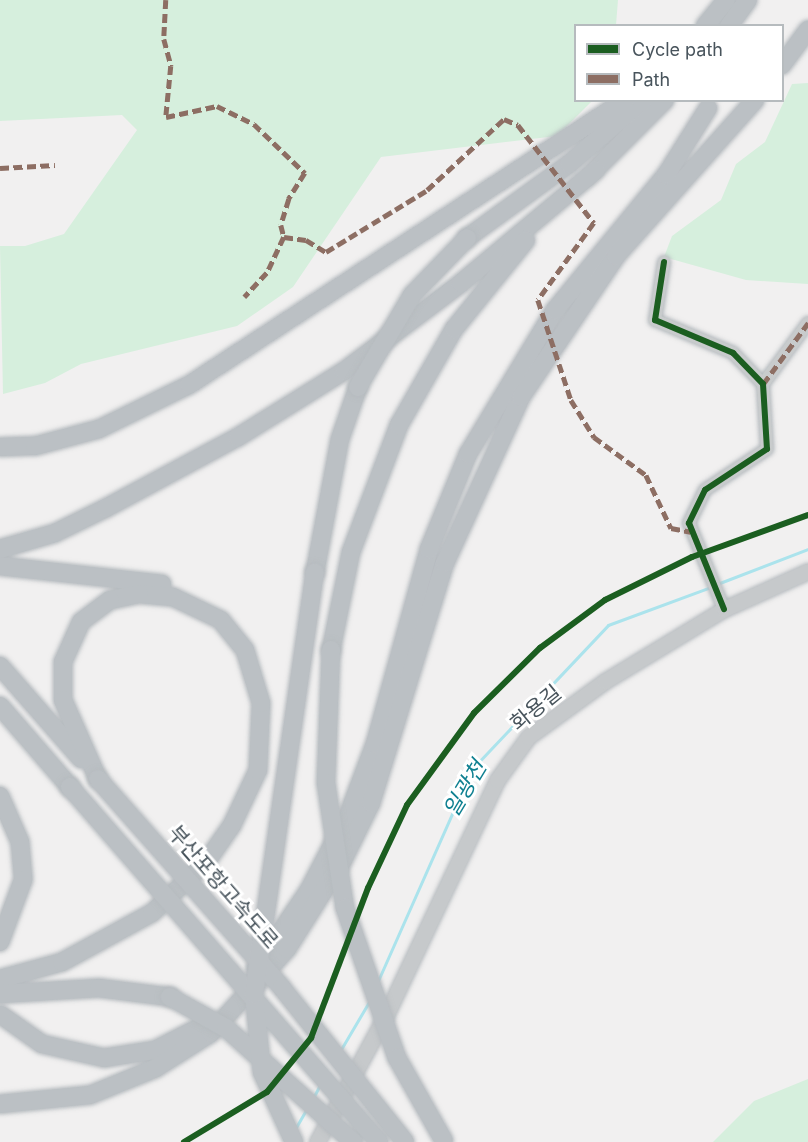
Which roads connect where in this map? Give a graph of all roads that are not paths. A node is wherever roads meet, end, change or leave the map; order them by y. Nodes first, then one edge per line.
1 (727, 0) edge
2 (748, 0) edge
3 (707, 24) edge
4 (711, 24) edge
5 (730, 24) edge
6 (808, 30) edge
7 (784, 64) edge
8 (622, 102) edge
9 (641, 102) edge
10 (663, 102) edge
11 (753, 102) edge
12 (708, 108) dead end
13 (596, 170) junction
14 (664, 262) dead end
15 (808, 323) edge
16 (763, 384) junction
17 (0, 447) edge
18 (0, 549) edge
19 (0, 566) edge
20 (808, 572) edge
21 (722, 604) junction
22 (0, 666) edge
23 (0, 706) edge
24 (98, 779) junction
25 (0, 796) edge
26 (0, 942) edge
27 (0, 978) edge
28 (0, 992) edge
29 (1, 1015) edge
30 (0, 1104) edge
31 (294, 1142) edge
32 (316, 1142) edge
33 (353, 1142) edge
34 (379, 1142) edge
35 (405, 1142) edge
36 (444, 1142) edge

1 - 3 highway
1 - 4 highway
2 - 5 highway
6 - 7 highway
8 - 17 highway
9 - 31 highway, bridge
10 - 13 highway
11 - 30 highway
12 - 29 highway
13 - 18 highway
13 - 36 highway, bridge
14 - 16 street
15 - 16 street
16 - 21 street
19 - 28 highway
20 - 21 main road, 화용길
21 - 32 main road, 화용길
22 - 24 highway, 부산포항고속도로
23 - 34 highway, bridge
24 - 27 highway
24 - 35 highway, 부산포항고속도로, bridge
25 - 26 highway
28 - 33 highway, bridge

